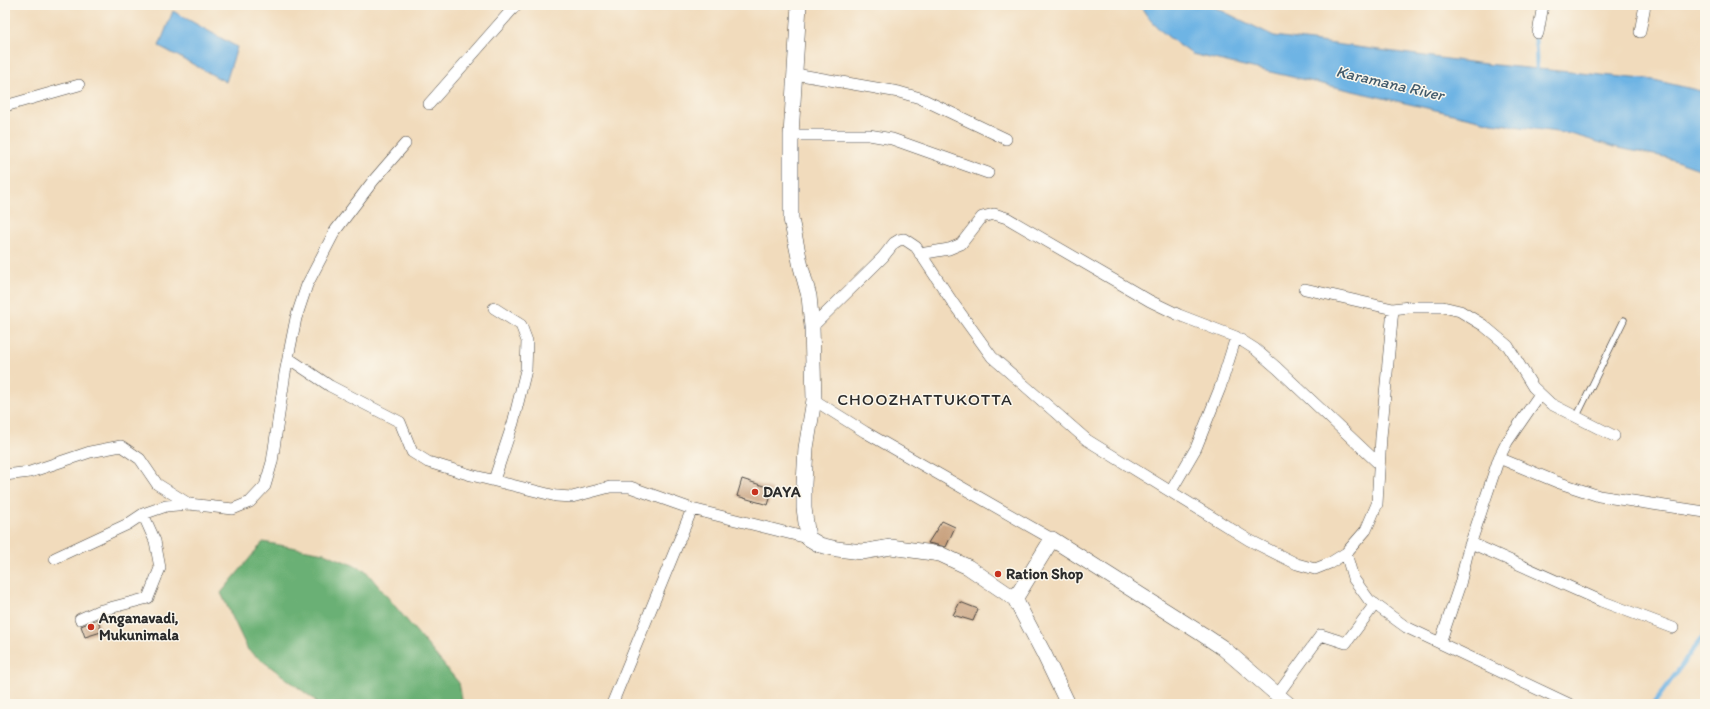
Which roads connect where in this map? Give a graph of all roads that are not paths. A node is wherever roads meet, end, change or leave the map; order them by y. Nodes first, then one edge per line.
1 (516, 5) edge
2 (799, 5) edge
3 (1543, 5) edge
4 (1645, 5) edge
5 (1640, 32) dead end
6 (1538, 33) dead end
7 (794, 74) junction
8 (79, 85) dead end
9 (429, 104) dead end
10 (5, 106) edge
11 (791, 135) junction
12 (1006, 139) dead end
13 (405, 144) dead end
14 (988, 173) dead end
15 (920, 254) junction
16 (1305, 289) dead end
17 (494, 308) dead end
18 (1393, 309) junction
19 (1624, 320) dead end
20 (812, 327) junction
21 (1236, 337) junction
22 (288, 358) junction
23 (1540, 394) junction
24 (814, 400) junction
25 (1576, 418) junction
26 (1614, 436) dead end
27 (1499, 458) junction
28 (1380, 464) junction
29 (5, 475) edge
30 (494, 480) junction
31 (1171, 491) junction
32 (189, 504) junction
33 (692, 508) junction
34 (1705, 512) edge
35 (144, 514) junction
36 (808, 538) junction
37 (1052, 539) junction
38 (1471, 543) junction
39 (1346, 553) junction
40 (55, 558) dead end
41 (1015, 599) junction
42 (1375, 604) junction
43 (80, 619) dead end
44 (1673, 628) dead end
45 (1440, 643) junction
46 (1283, 699) edge
47 (612, 704) edge
48 (1068, 704) edge
49 (1569, 704) edge

1 - 9 street
2 - 7 main road
3 - 6 street
4 - 5 street
7 - 11 main road
7 - 12 street
8 - 10 street
11 - 14 street
11 - 20 main road
13 - 22 street
15 - 20 street
15 - 21 street
15 - 31 street
16 - 18 street
17 - 30 street
18 - 23 street
18 - 28 street
19 - 25 lane
20 - 24 main road
21 - 28 street
21 - 31 street
22 - 30 street
22 - 32 street
23 - 25 street
23 - 27 street
24 - 36 main road
24 - 37 street
25 - 26 street
27 - 34 street
27 - 38 street
28 - 39 street
29 - 32 street
30 - 33 street
31 - 39 street
32 - 35 street
33 - 36 street
33 - 47 street
35 - 40 street
35 - 43 street
36 - 41 main road
37 - 41 main road
37 - 46 main road
38 - 44 street
38 - 45 street
39 - 42 street
41 - 48 main road
42 - 45 street
42 - 46 street
45 - 49 street

